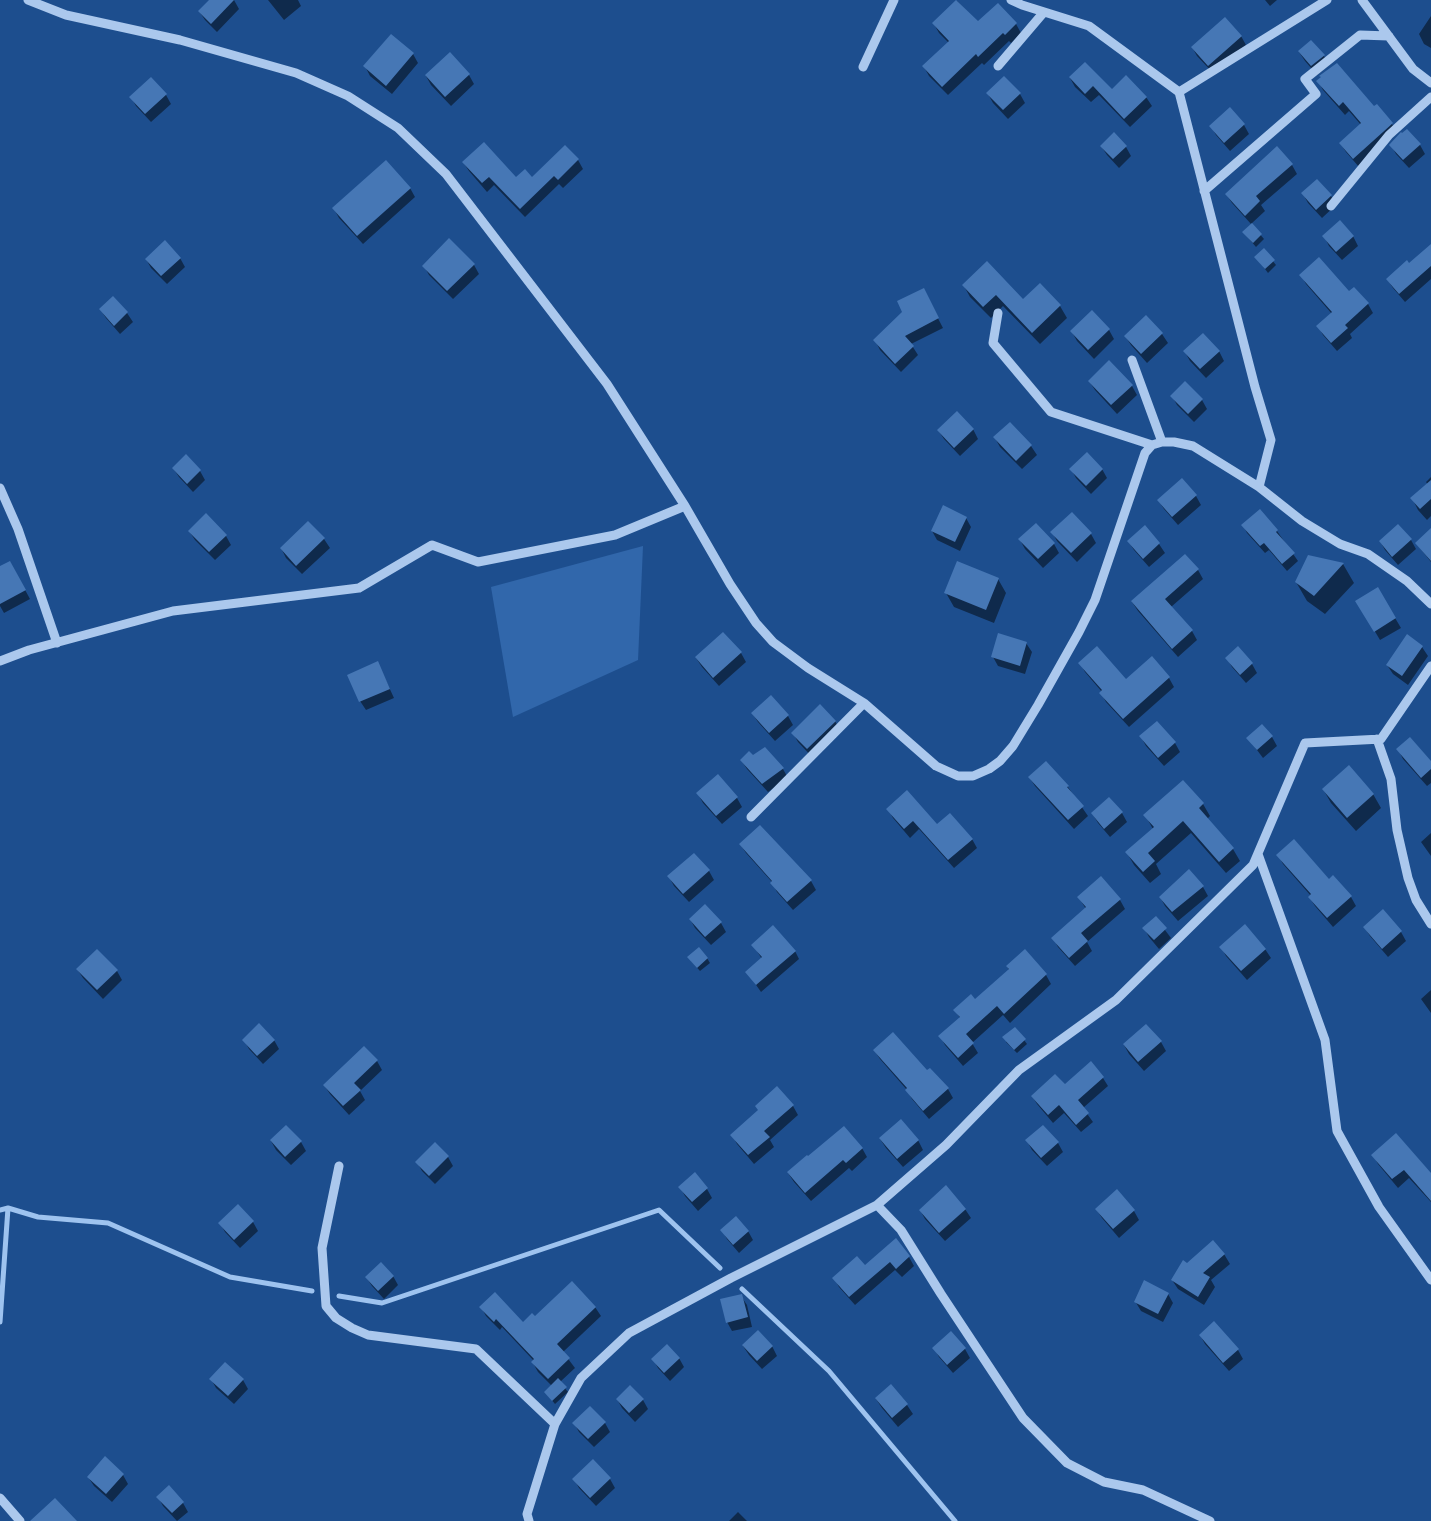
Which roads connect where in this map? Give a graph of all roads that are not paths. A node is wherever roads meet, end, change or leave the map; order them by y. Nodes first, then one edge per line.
1 (28, 0) edge
2 (894, 0) edge
3 (1011, 0) edge
4 (1327, 0) edge
5 (1362, 0) edge
6 (1044, 12) junction
7 (1389, 36) junction
8 (998, 66) dead end
9 (863, 67) dead end
10 (1431, 83) edge
11 (1179, 92) junction
12 (1431, 97) edge
13 (1204, 191) junction
14 (1332, 206) dead end
15 (998, 313) dead end
16 (1132, 360) dead end
17 (1162, 442) junction
18 (1152, 445) junction
19 (1258, 487) junction
20 (0, 488) edge
21 (686, 506) junction
22 (1431, 604) edge
23 (57, 642) junction
24 (0, 661) edge
25 (1431, 666) edge
26 (864, 703) junction
27 (1377, 739) junction
28 (751, 817) dead end
29 (1258, 854) junction
30 (1431, 924) edge
31 (339, 1166) dead end
32 (877, 1205) junction
33 (1431, 1280) edge
34 (555, 1424) junction
35 (0, 1498) edge
36 (20, 1521) edge
37 (529, 1521) edge
38 (1210, 1521) edge

1 - 21 street
2 - 9 street
3 - 6 street
4 - 11 street
5 - 7 street
6 - 8 street
6 - 11 street
7 - 10 street
7 - 13 street
11 - 13 street
12 - 14 street
13 - 19 street
15 - 18 street
16 - 17 street
17 - 18 street
17 - 19 street
18 - 26 street
19 - 22 street
20 - 23 street
21 - 23 street
21 - 26 street
23 - 24 street
25 - 27 street
26 - 28 street
27 - 29 street
27 - 30 street
29 - 32 street
29 - 33 street
31 - 34 street
32 - 34 street
32 - 38 street
34 - 37 street
35 - 36 street

